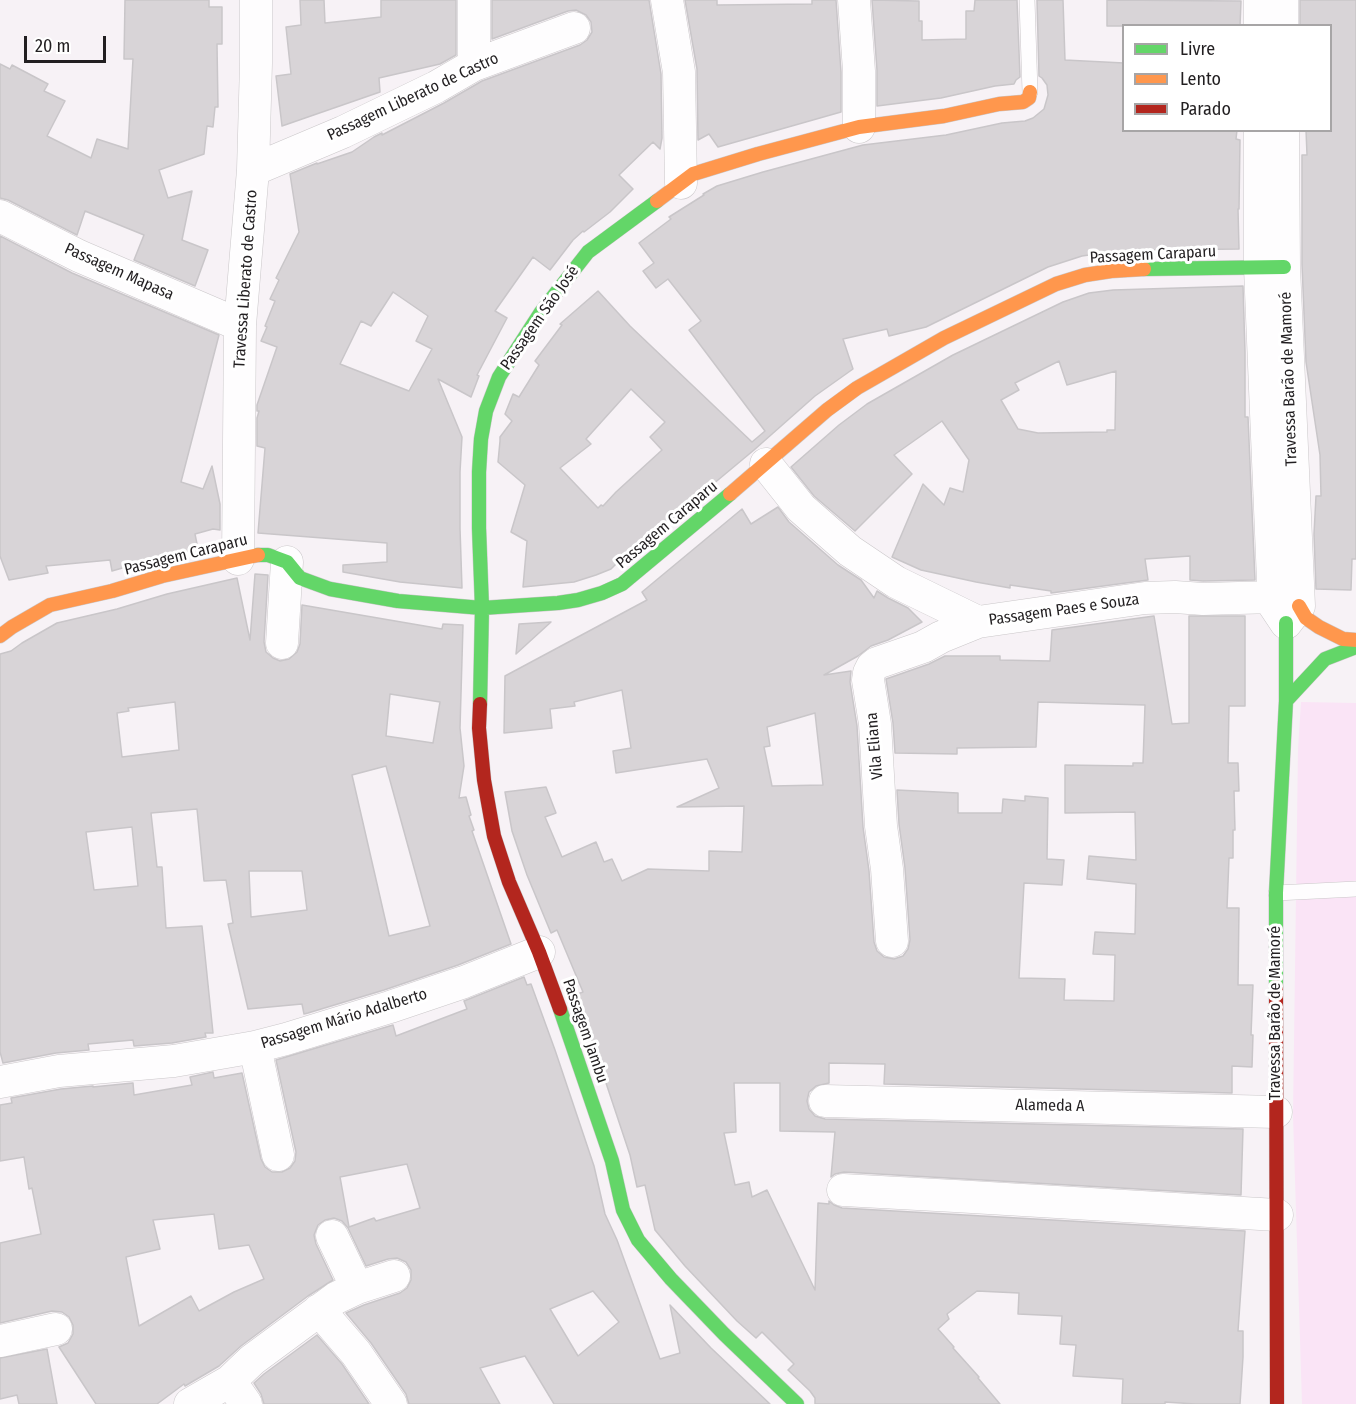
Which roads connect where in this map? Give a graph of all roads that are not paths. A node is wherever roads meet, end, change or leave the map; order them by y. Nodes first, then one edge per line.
1 (256, 0) edge
2 (474, 0) edge
3 (667, 0) edge
4 (854, 0) edge
5 (1027, 0) edge
6 (1260, 0) edge
7 (1282, 0) edge
8 (1260, 24) edge
9 (1282, 24) edge
10 (574, 28) dead end
11 (474, 65) junction
12 (1030, 92) joint
13 (859, 128) junction
14 (1260, 132) edge
15 (1283, 132) edge
16 (253, 170) junction
17 (681, 183) junction
18 (0, 216) edge
19 (1272, 267) junction
20 (240, 325) junction
21 (766, 464) junction
22 (238, 559) junction
23 (287, 562) junction
24 (482, 608) junction
25 (1286, 609) junction
26 (978, 622) junction
27 (0, 636) edge
28 (1356, 640) edge
29 (282, 643) dead end
30 (1356, 647) edge
31 (1286, 701) junction
32 (1356, 889) edge
33 (1276, 893) junction
34 (892, 941) dead end
35 (539, 952) junction
36 (255, 1047) junction
37 (0, 1082) edge
38 (825, 1101) dead end
39 (1276, 1112) junction
40 (278, 1155) dead end
41 (843, 1190) dead end
42 (1277, 1215) junction
43 (332, 1236) dead end
44 (394, 1276) dead end
45 (357, 1288) junction
46 (319, 1310) junction
47 (56, 1329) dead end
48 (0, 1341) edge
49 (243, 1382) edge
50 (190, 1404) edge
51 (391, 1404) edge
52 (797, 1404) edge
53 (1277, 1404) edge

1 - 16 street, Travessa Liberato de Castro
2 - 11 street
3 - 17 street
4 - 13 street
5 - 12 lane
6 - 8 street
7 - 9 street
10 - 11 street, Passagem Liberato de Castro
11 - 16 street, Passagem Liberato de Castro
12 - 13 street, Passagem São José
13 - 17 street, Passagem São José
14 - 19 street, Travessa Barão de Mamoré
15 - 19 street, Travessa Barão de Mamoré
16 - 20 street, Travessa Liberato de Castro
17 - 24 street, Passagem São José
18 - 20 street, Passagem Mapasa
19 - 21 street, Passagem Caraparu
19 - 25 street, Travessa Barão de Mamoré
20 - 22 street, Travessa Liberato de Castro
21 - 24 street, Passagem Caraparu
21 - 26 street, Passagem Paes e Souza
22 - 23 street, Passagem Caraparu
22 - 27 street, Passagem Caraparu
23 - 24 street, Passagem Caraparu
23 - 29 street
24 - 35 street, Passagem Jambu
25 - 26 street, Passagem Paes e Souza
25 - 28 street
25 - 31 street, Travessa Barão de Mamoré
26 - 34 street, Vila Eliana
30 - 31 street
31 - 33 street, Travessa Barão de Mamoré
32 - 33 lane
33 - 39 street, Travessa Barão de Mamoré
35 - 36 street, Passagem Mário Adalberto
35 - 52 street, Passagem Jambu
36 - 37 street, Passagem Mário Adalberto
36 - 40 street
38 - 39 street, Alameda A
39 - 42 street, Travessa Barão de Mamoré
41 - 42 street
42 - 53 street, Travessa Barão de Mamoré
43 - 45 street
44 - 45 street
45 - 46 street
46 - 49 street
46 - 51 street
47 - 48 street
49 - 50 street

